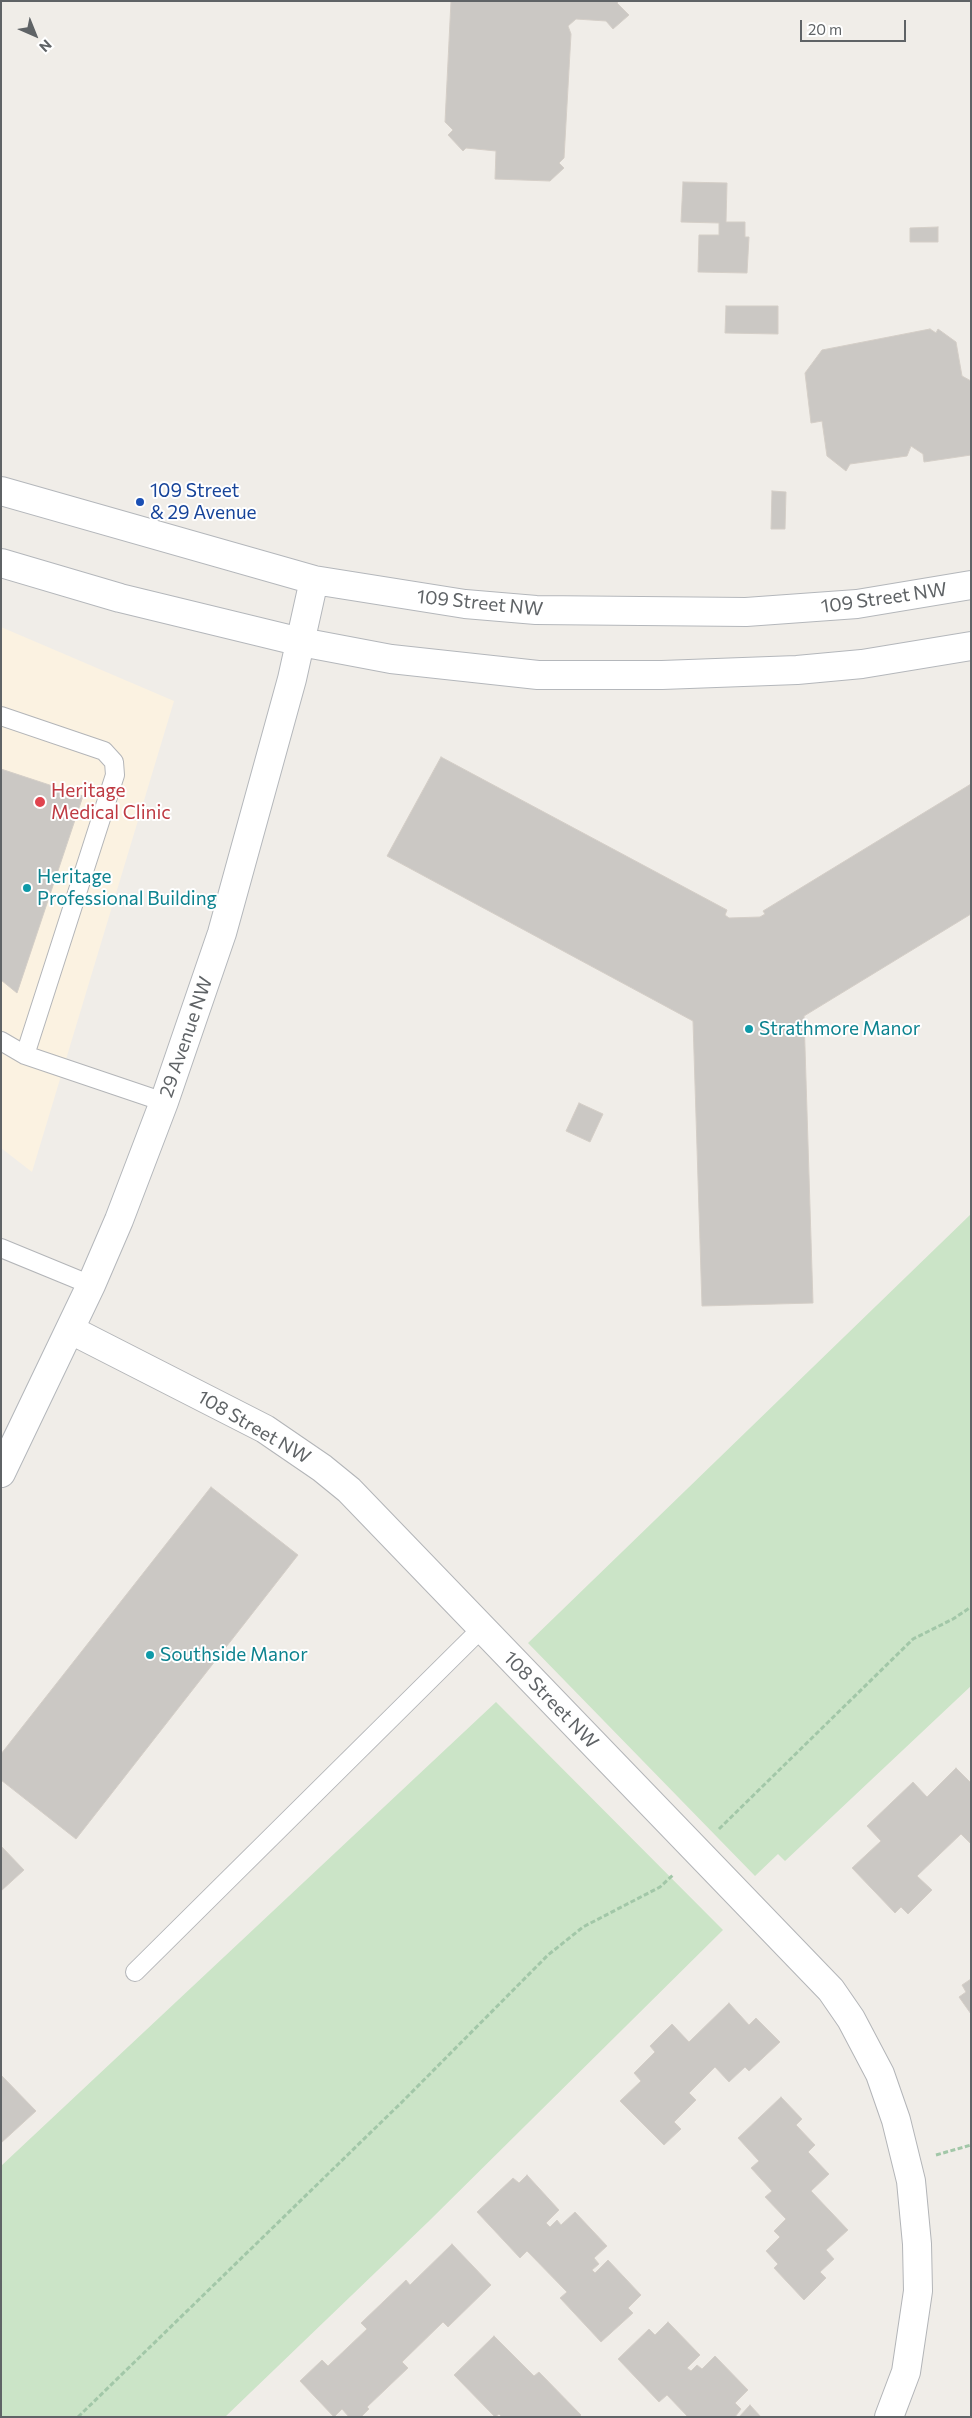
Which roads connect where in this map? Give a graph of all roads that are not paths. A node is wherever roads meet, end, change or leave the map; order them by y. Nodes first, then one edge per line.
1 (1, 492) edge
2 (1, 563) edge
3 (314, 580) junction
4 (971, 585) edge
5 (301, 642) junction
6 (971, 646) edge
7 (1, 716) edge
8 (1, 1041) edge
9 (25, 1055) junction
10 (164, 1102) junction
11 (1, 1248) edge
12 (91, 1285) junction
13 (71, 1330) junction
14 (1, 1474) edge
15 (482, 1628) junction
16 (135, 1972) dead end
17 (889, 2417) edge

1 - 3 street, 109 Street NW
2 - 5 street
3 - 4 street, 109 Street NW
3 - 5 street, 29 Avenue NW
5 - 6 street
5 - 10 street, 29 Avenue NW
7 - 9 lane
8 - 9 lane
9 - 10 lane
10 - 12 street, 29 Avenue NW
11 - 12 lane
12 - 13 street, 29 Avenue NW
13 - 14 street, 29 Avenue NW
13 - 15 street, 108 Street NW
15 - 16 lane
15 - 17 street, 108 Street NW

